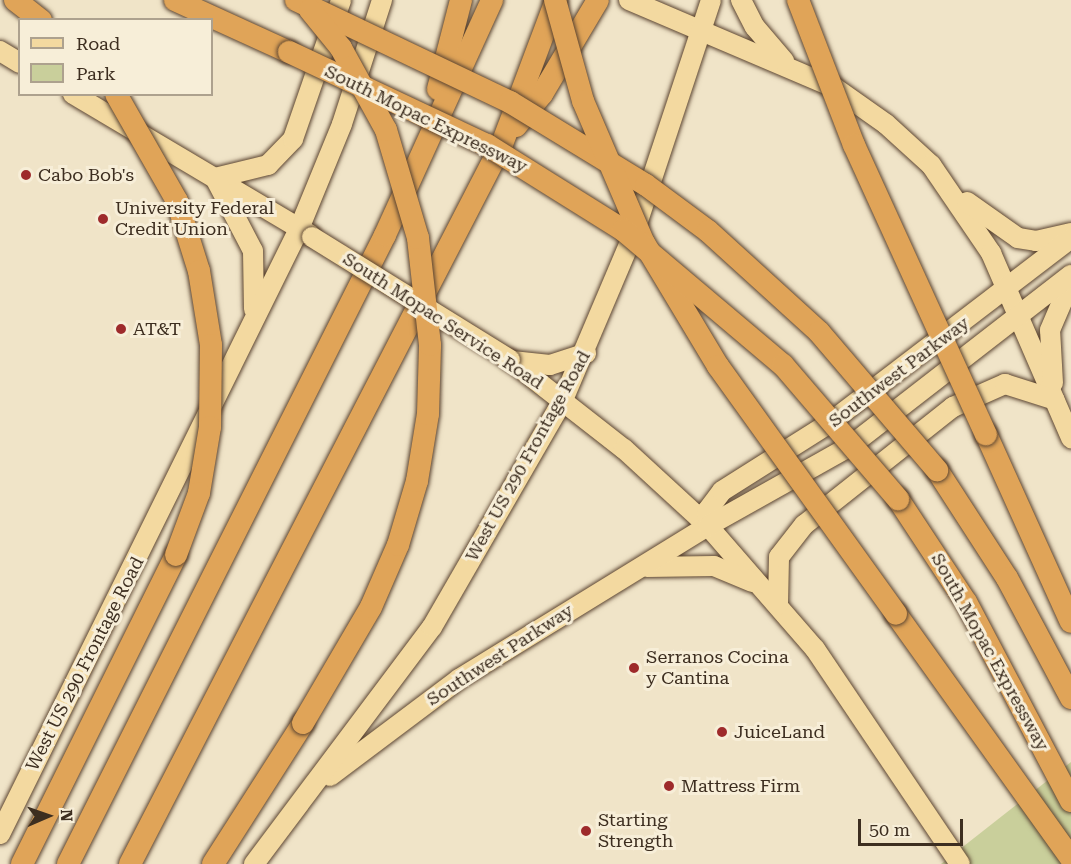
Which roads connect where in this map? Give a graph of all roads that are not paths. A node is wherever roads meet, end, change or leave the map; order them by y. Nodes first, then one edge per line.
1 (15, 0) edge
2 (176, 0) edge
3 (296, 0) edge
4 (302, 0) edge
5 (341, 0) edge
6 (382, 0) edge
7 (461, 0) edge
8 (492, 0) edge
9 (556, 0) edge
10 (598, 0) edge
11 (629, 0) edge
12 (711, 0) edge
13 (741, 0) edge
14 (798, 0) edge
15 (38, 18) edge
16 (701, 30) junction
17 (0, 51) edge
18 (18, 62) edge
19 (788, 65) junction
20 (75, 96) edge
21 (117, 96) edge
22 (426, 138) junction
23 (502, 144) junction
24 (215, 178) junction
25 (951, 189) junction
26 (305, 233) junction
27 (1071, 233) edge
28 (1071, 238) edge
29 (1071, 275) edge
30 (1071, 280) edge
31 (1008, 291) junction
32 (1019, 316) junction
33 (252, 329) junction
34 (586, 353) junction
35 (510, 360) junction
36 (563, 400) junction
37 (1055, 400) junction
38 (1071, 438) edge
39 (707, 519) junction
40 (643, 568) junction
41 (760, 585) junction
42 (778, 604) junction
43 (1071, 622) edge
44 (1071, 698) edge
45 (303, 800) junction
46 (1071, 801) edge
47 (0, 834) edge
48 (1071, 858) edge
49 (22, 864) edge
50 (68, 864) edge
51 (130, 864) edge
52 (213, 864) edge
53 (254, 864) edge
54 (960, 864) edge

1 - 15 highway
2 - 46 highway, South Mopac Expressway, bridge
3 - 44 highway, bridge
4 - 52 highway, bridge
5 - 24 main road
6 - 26 main road, West US 290 Frontage Road
7 - 22 highway
8 - 22 highway
9 - 23 highway
9 - 48 highway, bridge
10 - 23 highway
11 - 16 main road
12 - 16 main road, West US 290 Frontage Road
13 - 19 main road
14 - 43 highway, bridge
16 - 19 main road
16 - 34 main road, West US 290 Frontage Road
17 - 18 main road
19 - 25 main road
20 - 24 main road, South Mopac Service Road
21 - 49 highway, bridge
22 - 50 highway
23 - 51 highway
24 - 26 main road, South Mopac Service Road
24 - 33 main road
25 - 27 main road
25 - 31 main road
26 - 33 main road, West US 290 Frontage Road
26 - 35 main road, South Mopac Service Road, bridge
28 - 31 main road, Southwest Parkway
29 - 32 main road, Southwest Parkway
30 - 37 main road
31 - 32 main road
31 - 39 main road, Southwest Parkway
32 - 37 main road
32 - 39 main road, Southwest Parkway
33 - 47 main road, West US 290 Frontage Road
34 - 35 main road
34 - 36 main road, West US 290 Frontage Road
35 - 36 main road, South Mopac Service Road
36 - 39 main road, South Mopac Service Road
36 - 45 main road, West US 290 Frontage Road
37 - 38 main road
37 - 42 main road
39 - 40 main road, Southwest Parkway
39 - 41 main road, South Mopac Service Road
40 - 41 main road
40 - 45 main road, Southwest Parkway
41 - 42 main road, South Mopac Service Road
42 - 54 main road, South Mopac Service Road
45 - 53 main road, West US 290 Frontage Road

